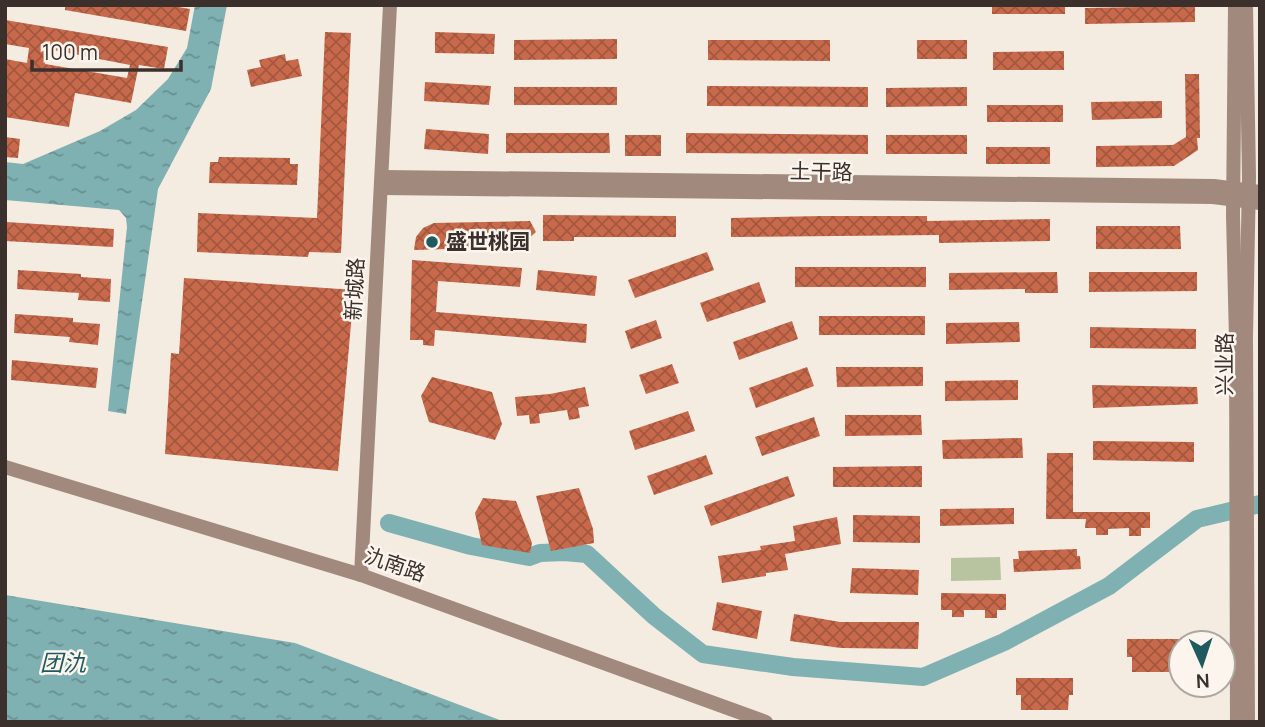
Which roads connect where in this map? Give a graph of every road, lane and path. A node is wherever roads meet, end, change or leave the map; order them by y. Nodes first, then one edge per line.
1 (390, 5) edge
2 (1235, 5) edge
3 (1246, 5) edge
4 (382, 183) junction
5 (1247, 196) edge
6 (5, 467) edge
7 (1242, 510) junction
8 (361, 575) junction
9 (766, 722) edge
10 (1237, 722) edge
11 (1248, 722) edge

1 - 4 street, 新城路
2 - 5 street, 兴业路
3 - 5 street, 兴业路
4 - 5 street, 土干路
4 - 8 street, 新城路
5 - 7 street, 兴业路
6 - 8 street, 氿南路
7 - 10 street, 兴业路
7 - 11 street, 兴业路
8 - 9 street, 氿南路

